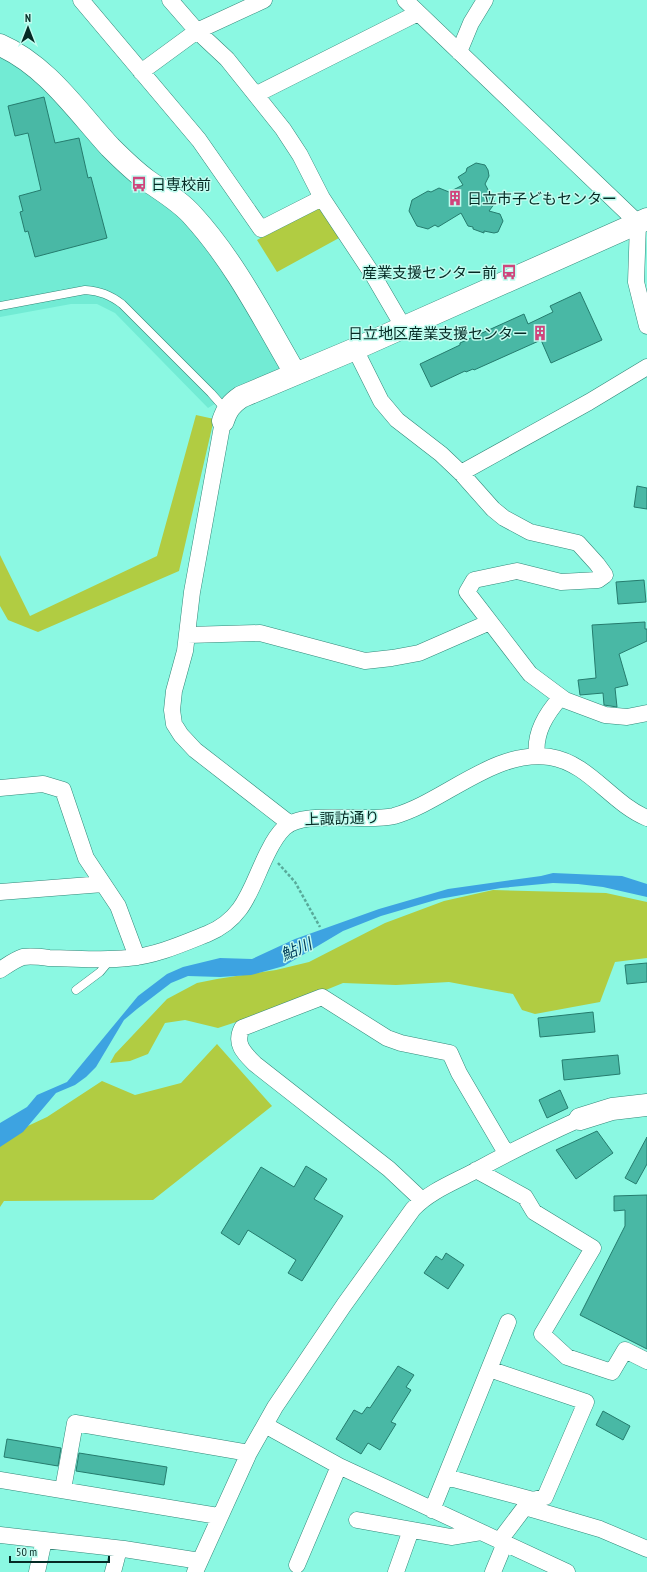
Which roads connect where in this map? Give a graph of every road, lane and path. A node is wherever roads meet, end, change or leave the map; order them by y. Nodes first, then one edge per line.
1 (81, 0) edge
2 (170, 0) edge
3 (264, 0) edge
4 (405, 0) edge
5 (485, 0) edge
6 (418, 13) junction
7 (197, 31) junction
8 (0, 45) edge
9 (459, 52) junction
10 (141, 72) junction
11 (257, 94) junction
12 (322, 198) junction
13 (643, 221) edge
14 (0, 306) edge
15 (647, 326) edge
16 (404, 328) junction
17 (355, 350) junction
18 (647, 367) edge
19 (295, 373) junction
20 (225, 416) junction
21 (461, 473) junction
22 (490, 622) junction
23 (188, 634) junction
24 (561, 697) junction
25 (647, 713) edge
26 (537, 756) junction
27 (0, 788) edge
28 (647, 818) edge
29 (289, 823) junction
30 (266, 857) junction
31 (103, 884) junction
32 (0, 892) edge
33 (320, 927) dead end
34 (137, 957) junction
35 (112, 959) junction
36 (0, 970) edge
37 (76, 990) dead end
38 (647, 1105) edge
39 (580, 1118) joint
40 (506, 1153) junction
41 (476, 1170) junction
42 (422, 1200) junction
43 (508, 1322) dead end
44 (647, 1360) edge
45 (489, 1369) junction
46 (265, 1425) junction
47 (248, 1453) junction
48 (339, 1466) junction
49 (446, 1477) junction
50 (0, 1480) edge
51 (63, 1489) junction
52 (528, 1503) junction
53 (432, 1510) junction
54 (218, 1516) junction
55 (357, 1520) dead end
56 (411, 1530) junction
57 (481, 1532) junction
58 (0, 1535) edge
59 (44, 1540) junction
60 (503, 1541) junction
61 (118, 1549) junction
62 (647, 1549) edge
63 (297, 1565) dead end
64 (197, 1566) edge
65 (37, 1572) edge
66 (113, 1572) edge
67 (396, 1572) edge
68 (493, 1572) edge
69 (567, 1572) edge

1 - 10 street
2 - 7 street
3 - 7 street
4 - 6 street
5 - 9 street
6 - 9 street
6 - 11 street
7 - 10 street
7 - 11 street
8 - 19 street
9 - 13 street
10 - 12 street
11 - 12 street
12 - 16 street
13 - 15 street
13 - 16 street
14 - 20 lane
16 - 17 street
17 - 19 street
17 - 21 street
18 - 21 street
19 - 20 street
20 - 23 street
21 - 22 street
22 - 23 street
22 - 24 street
23 - 29 street
24 - 25 street
24 - 26 street
26 - 28 street, 上諏訪通り
26 - 29 street, 上諏訪通り
27 - 31 street
29 - 30 street, 上諏訪通り
30 - 33 path
30 - 34 street, 上諏訪通り
31 - 32 street
31 - 34 street
34 - 35 street, 上諏訪通り
35 - 36 street, 上諏訪通り
35 - 37 lane
38 - 39 street
39 - 40 street
40 - 41 street
40 - 42 street
41 - 42 street
41 - 44 street
42 - 46 street
43 - 45 street
45 - 49 street
45 - 52 street
46 - 47 street
46 - 48 street
47 - 51 street
47 - 54 street
48 - 53 street
48 - 63 street
49 - 52 street
49 - 53 street
50 - 51 street
51 - 54 street
52 - 60 street
52 - 62 street
53 - 57 street
54 - 64 street
55 - 56 street
56 - 57 street
56 - 67 street
57 - 60 street
58 - 59 street
59 - 61 street
59 - 65 street
60 - 68 street
60 - 69 street
61 - 64 street
61 - 66 street

